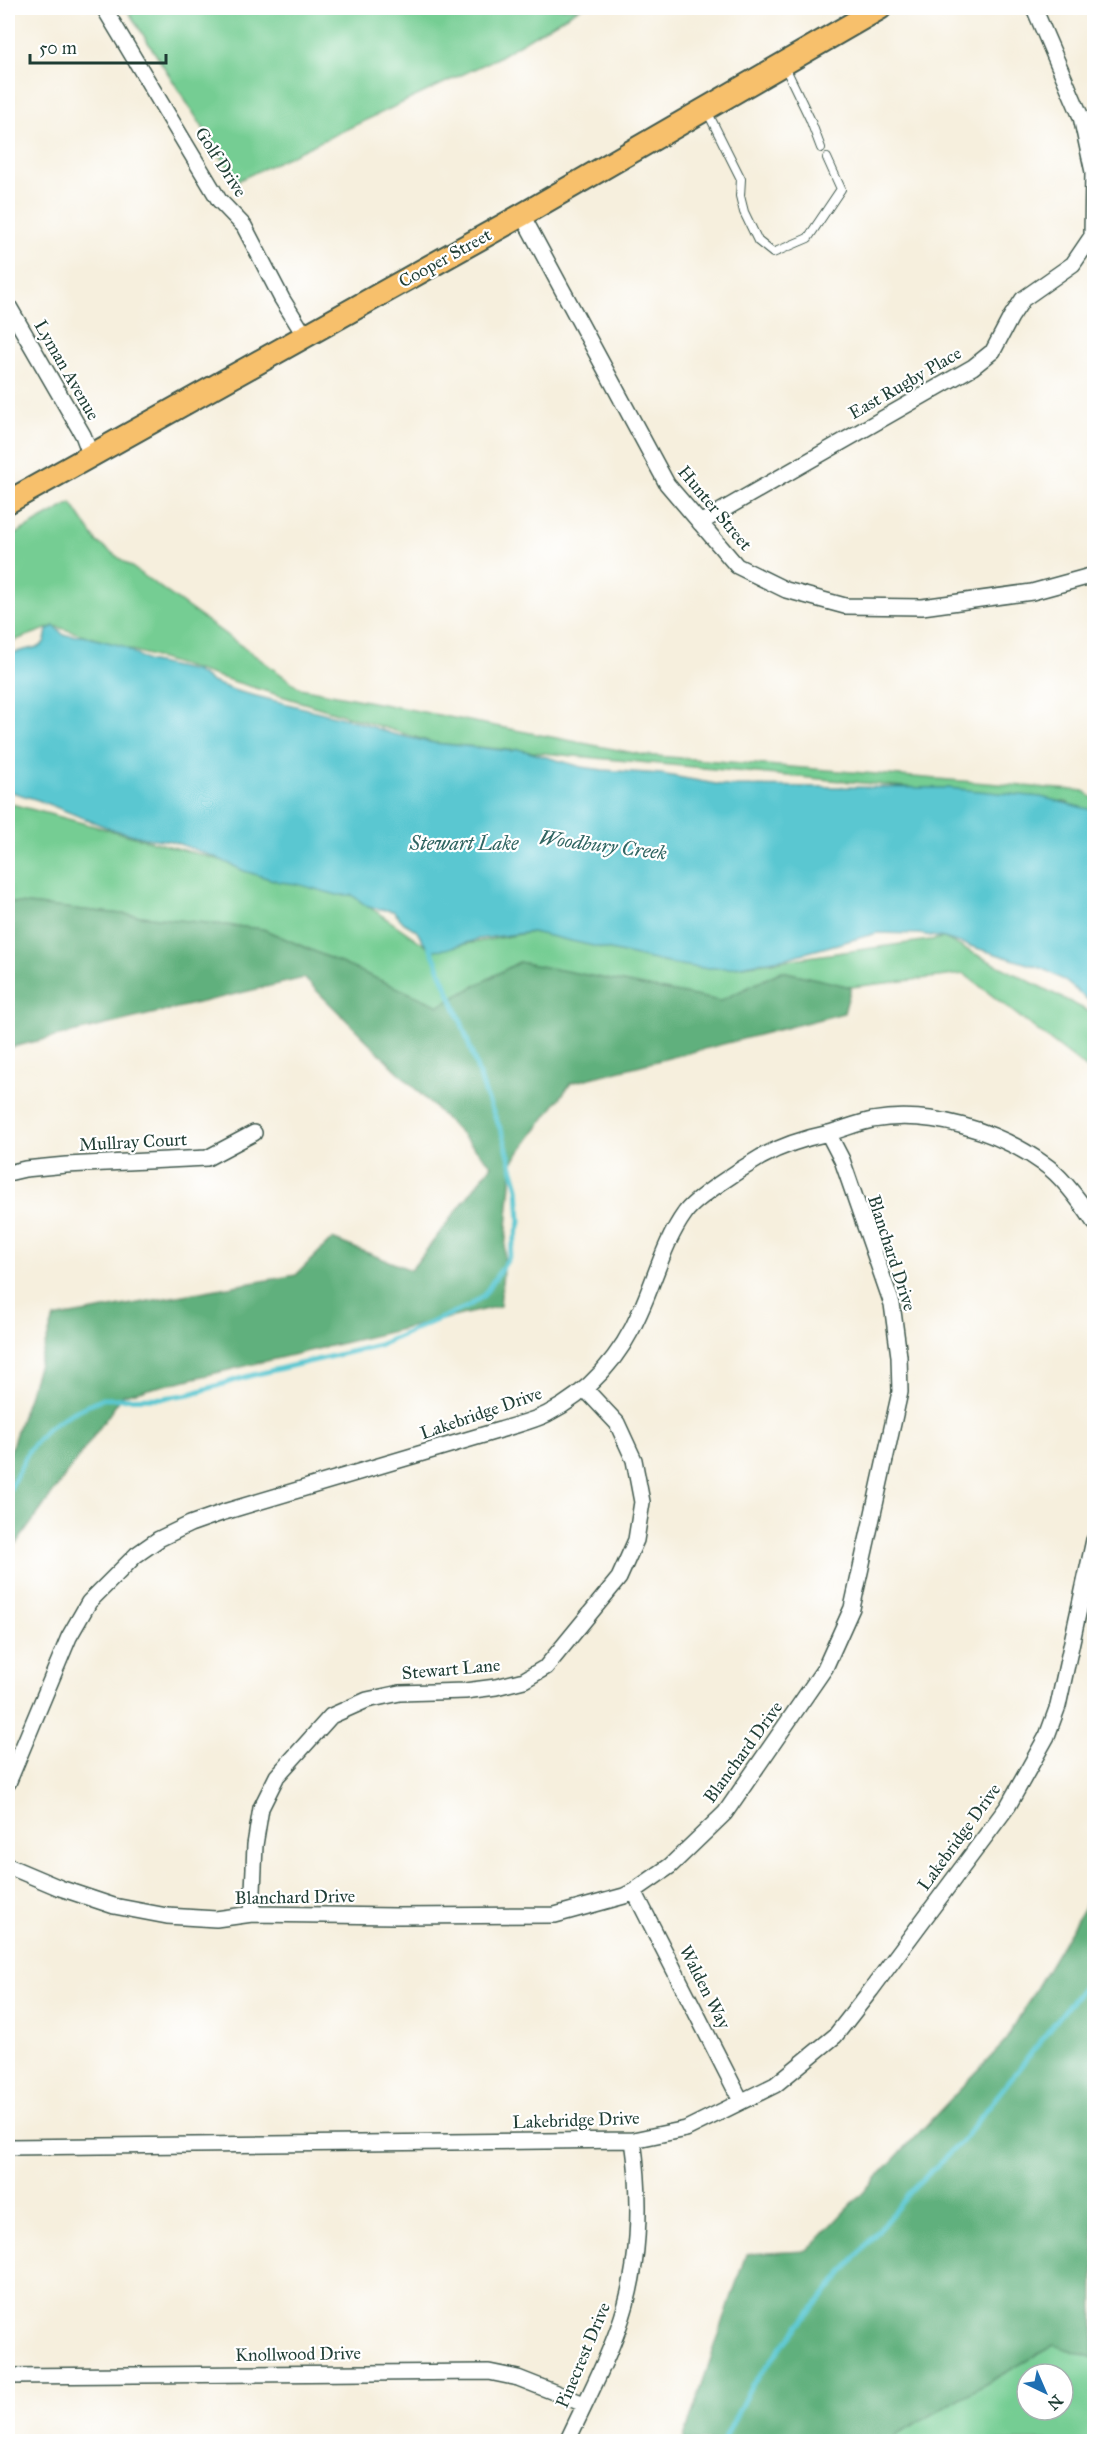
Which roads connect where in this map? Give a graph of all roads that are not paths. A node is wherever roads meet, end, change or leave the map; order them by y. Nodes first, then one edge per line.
1 (104, 8) edge
2 (880, 8) edge
3 (1034, 8) edge
4 (783, 64) junction
5 (706, 108) junction
6 (821, 148) dead end
7 (826, 158) dead end
8 (522, 215) junction
9 (1093, 236) edge
10 (8, 304) edge
11 (305, 336) junction
12 (91, 456) junction
13 (8, 502) edge
14 (700, 522) junction
15 (1095, 575) edge
16 (254, 1132) dead end
17 (828, 1133) junction
18 (8, 1173) edge
19 (1095, 1222) edge
20 (585, 1389) junction
21 (1095, 1540) edge
22 (8, 1783) edge
23 (8, 1866) edge
24 (634, 1891) junction
25 (252, 1914) junction
26 (741, 2101) junction
27 (633, 2140) junction
28 (8, 2147) edge
29 (8, 2376) edge
30 (584, 2404) junction
31 (567, 2442) edge

1 - 11 street, Golf Drive
2 - 4 main road, Cooper Street
3 - 9 street
4 - 5 main road, Cooper Street
4 - 6 lane
5 - 7 lane
5 - 8 main road, Cooper Street
8 - 11 main road, Cooper Street
8 - 14 street, Hunter Street
9 - 14 street, East Rugby Place
10 - 12 street, Lyman Avenue
11 - 12 main road, Cooper Street
12 - 13 main road, Cooper Street
14 - 15 street, Hunter Street
16 - 18 street, Mullray Court
17 - 19 street, Lakebridge Drive
17 - 20 street, Lakebridge Drive
17 - 24 street, Blanchard Drive
20 - 22 street, Lakebridge Drive
20 - 25 street, Stewart Lane
21 - 26 street, Lakebridge Drive
23 - 25 street, Blanchard Drive
24 - 25 street, Blanchard Drive
24 - 26 street, Walden Way
26 - 27 street, Lakebridge Drive
27 - 28 street, Lakebridge Drive
27 - 30 street, Pinecrest Drive
29 - 30 street, Knollwood Drive
30 - 31 street, Pinecrest Drive

